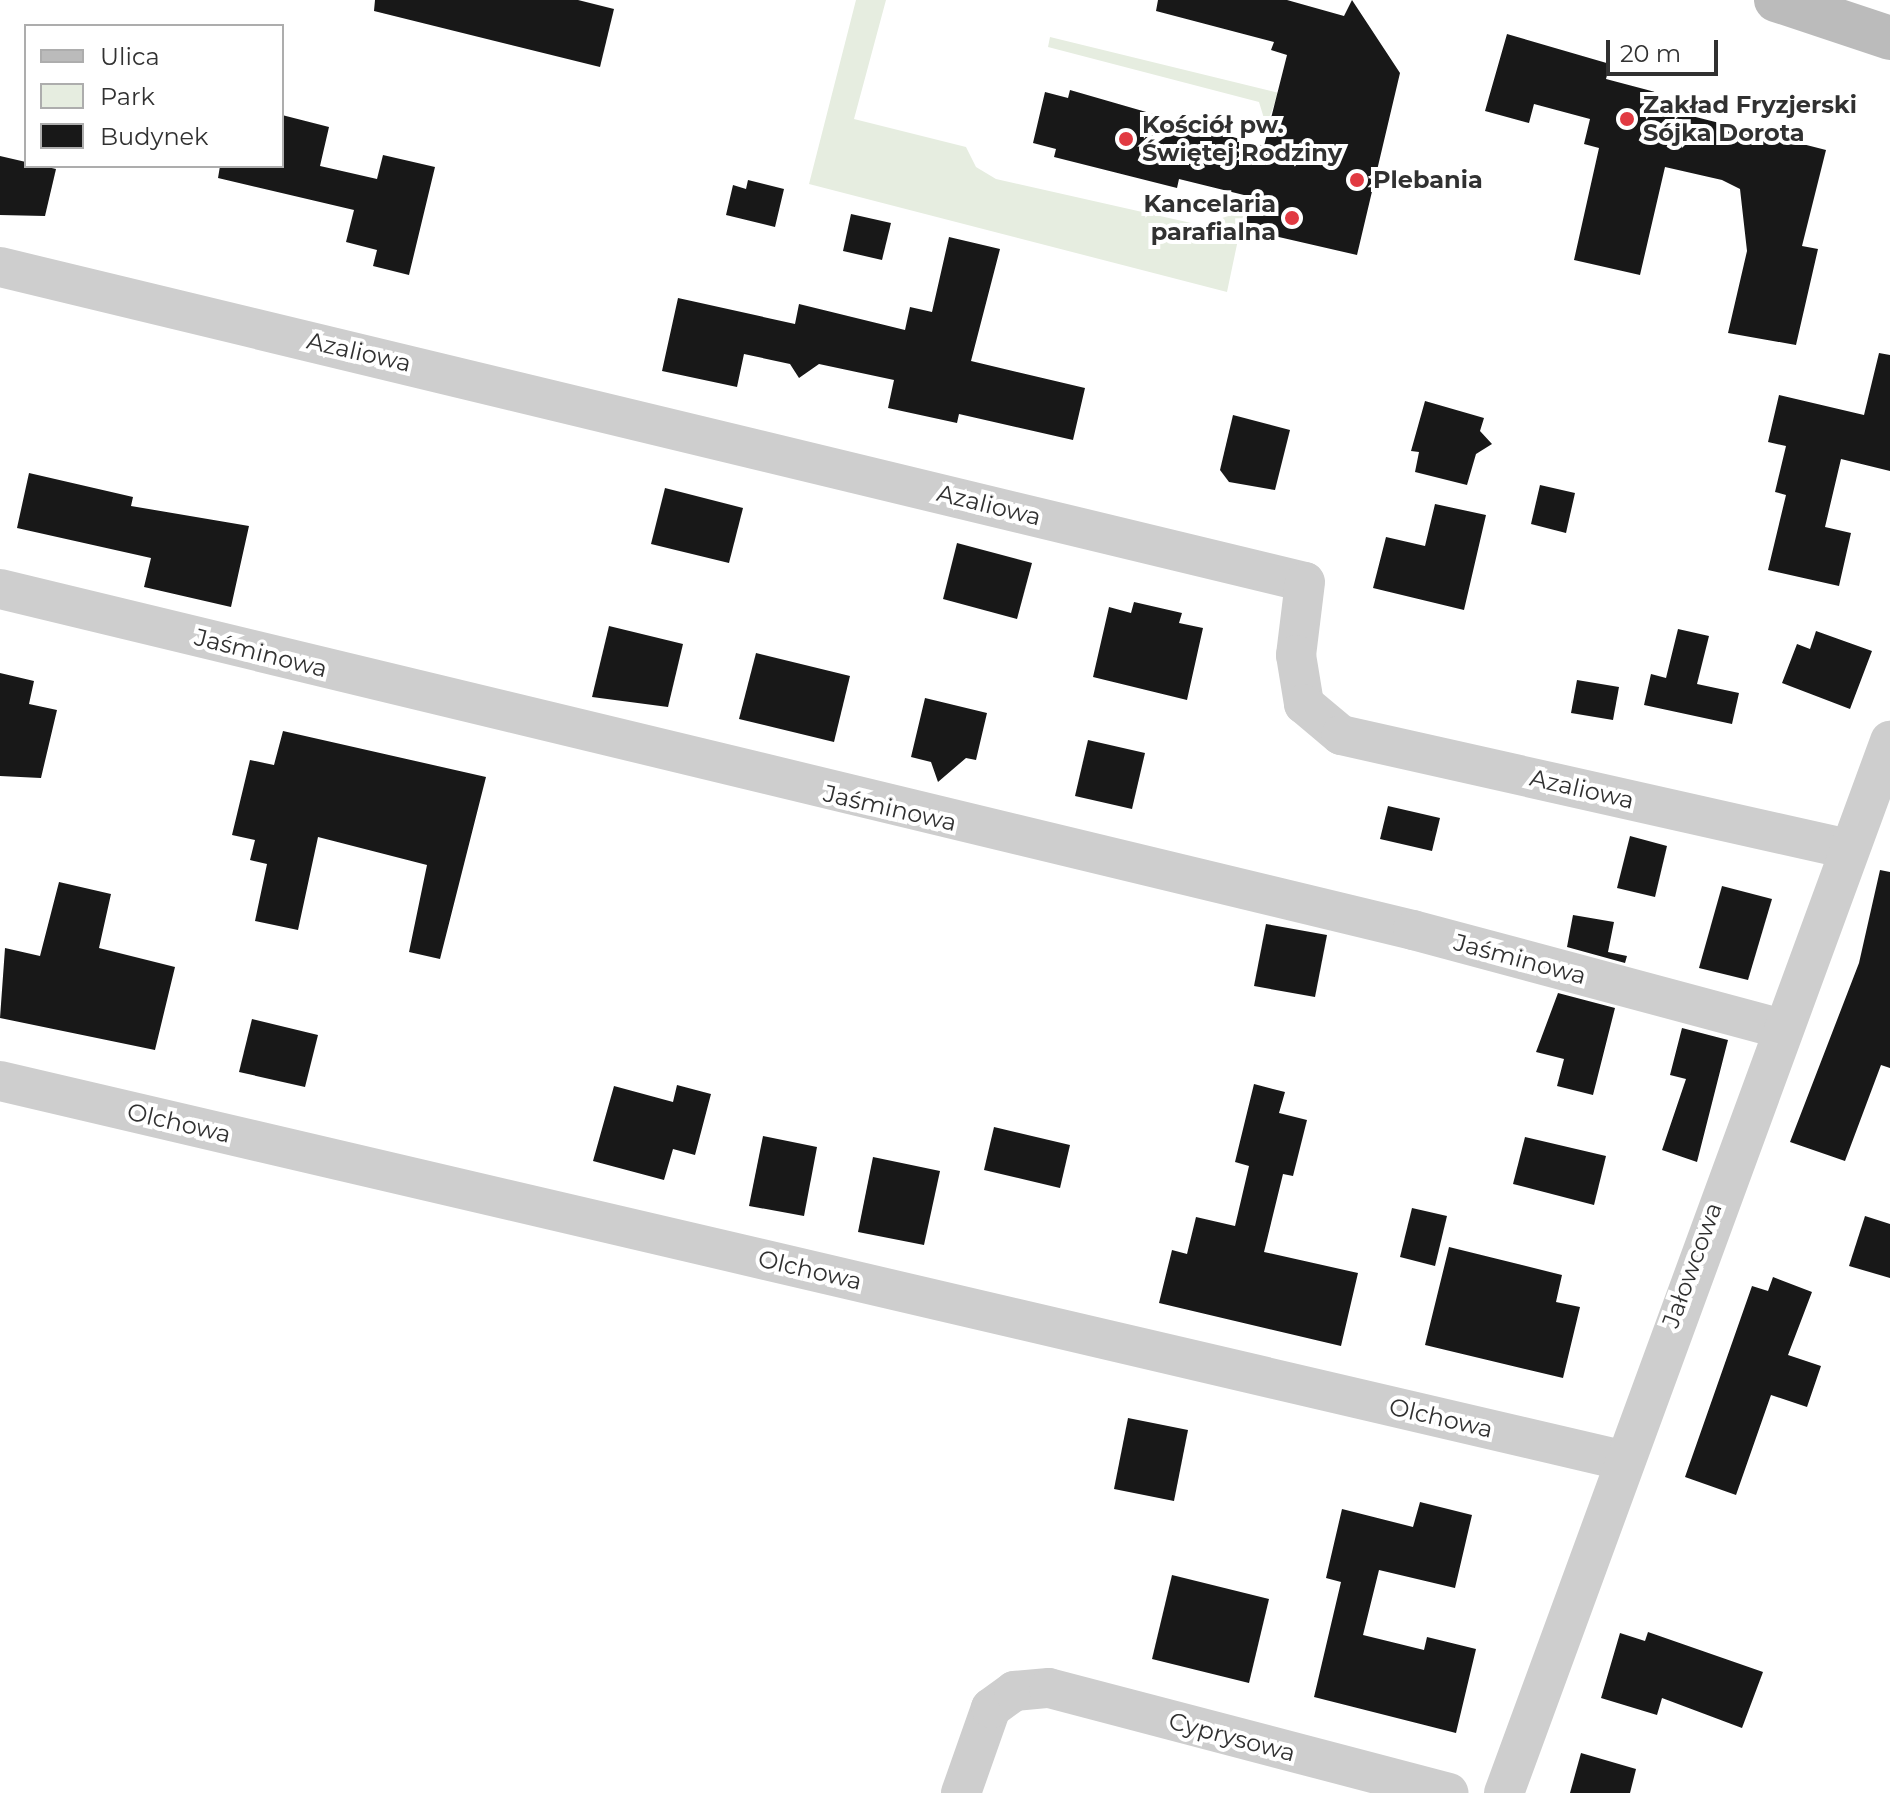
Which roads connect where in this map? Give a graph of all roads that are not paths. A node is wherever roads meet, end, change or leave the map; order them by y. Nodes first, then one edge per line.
1 (1776, 0) edge
2 (1890, 38) edge
3 (0, 267) edge
4 (0, 589) edge
5 (1890, 741) edge
6 (1848, 849) junction
7 (1780, 1028) junction
8 (0, 1081) edge
9 (1621, 1460) junction
10 (961, 1793) edge
11 (1448, 1793) edge
12 (1504, 1793) edge

1 - 2 street
3 - 6 street, Azaliowa
4 - 7 street, Jaśminowa
5 - 6 street, Jałowcowa
6 - 7 street, Jałowcowa
7 - 9 street, Jałowcowa
8 - 9 street, Olchowa
9 - 12 street, Jałowcowa
10 - 11 street, Cyprysowa

